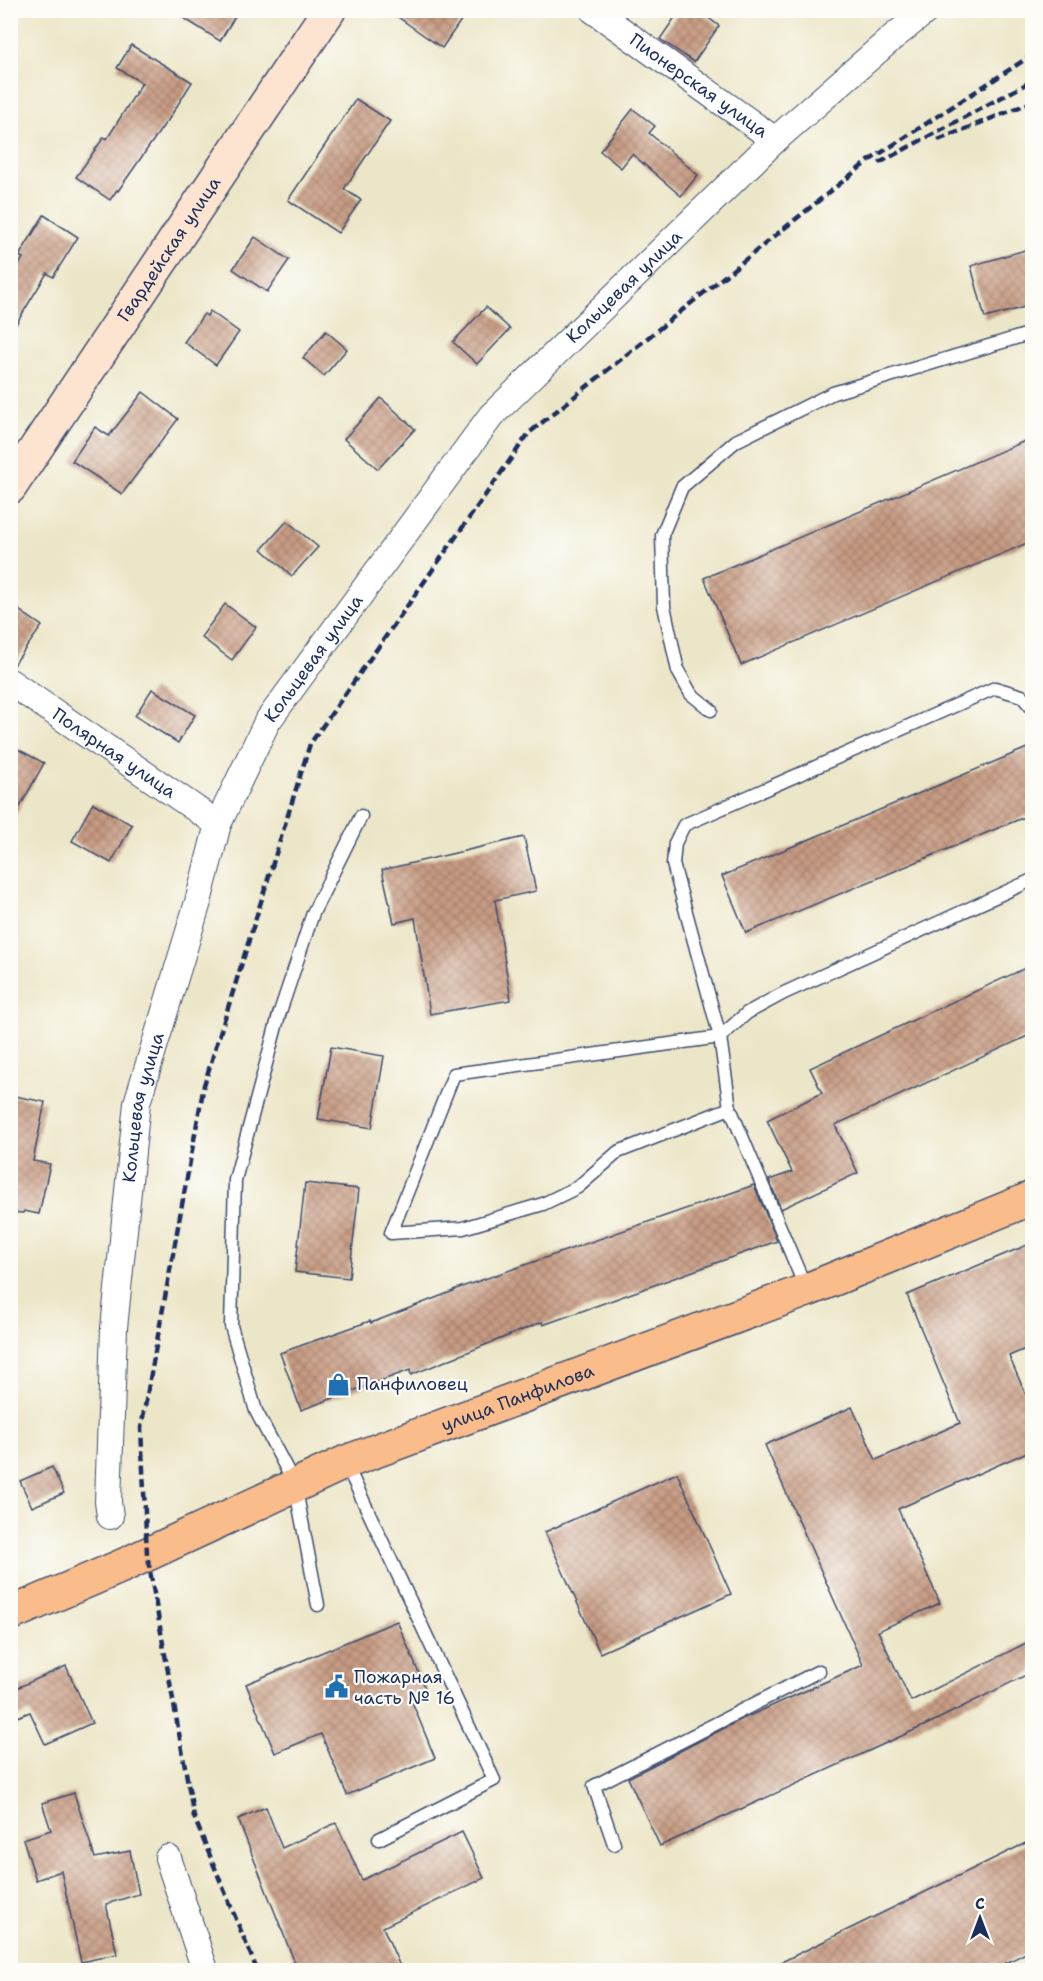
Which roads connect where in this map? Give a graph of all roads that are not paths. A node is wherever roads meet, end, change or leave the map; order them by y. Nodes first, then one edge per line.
1 (329, 10) edge
2 (593, 10) edge
3 (927, 10) edge
4 (775, 140) junction
5 (1032, 333) edge
6 (10, 487) edge
7 (10, 682) edge
8 (1032, 708) edge
9 (711, 710) dead end
10 (362, 816) dead end
11 (218, 824) junction
12 (1032, 880) edge
13 (720, 1037) junction
14 (730, 1108) junction
15 (1032, 1198) edge
16 (807, 1290) junction
17 (346, 1462) junction
18 (295, 1485) junction
19 (110, 1516) dead end
20 (318, 1605) dead end
21 (10, 1614) edge
22 (819, 1671) dead end
23 (379, 1839) dead end
24 (614, 1844) dead end
25 (168, 1858) dead end
26 (205, 1971) edge

1 - 6 main road, Гвардейская улица
2 - 4 street, Пионерская улица
3 - 4 street, Кольцевая улица
4 - 11 street, Кольцевая улица
5 - 9 lane
7 - 11 street, Полярная улица
8 - 13 lane
10 - 18 lane
11 - 19 street, Кольцевая улица
12 - 13 lane
13 - 14 lane
13 - 14 lane
14 - 16 lane
15 - 16 main road, улица Панфилова
16 - 17 main road, улица Панфилова
17 - 18 main road, улица Панфилова
17 - 23 lane
18 - 20 lane
18 - 21 main road, улица Панфилова
22 - 24 lane
25 - 26 street

